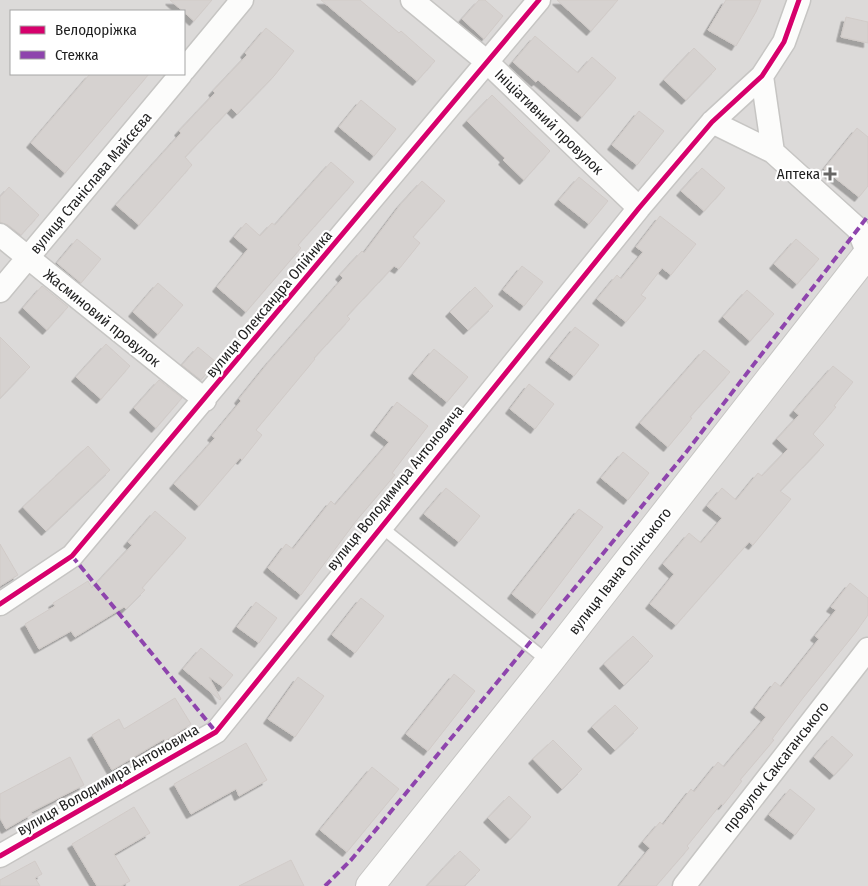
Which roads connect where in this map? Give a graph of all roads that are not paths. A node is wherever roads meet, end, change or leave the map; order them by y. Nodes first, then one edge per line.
1 (242, 0) edge
2 (412, 0) edge
3 (539, 0) edge
4 (799, 0) edge
5 (486, 61) junction
6 (185, 69) edge
7 (180, 75) edge
8 (762, 76) junction
9 (712, 122) junction
10 (773, 152) junction
11 (639, 208) junction
12 (0, 235) edge
13 (868, 253) edge
14 (28, 259) junction
15 (0, 291) edge
16 (205, 400) junction
17 (380, 526) junction
18 (0, 604) edge
19 (868, 649) edge
20 (549, 662) junction
21 (0, 856) edge
22 (370, 886) edge
23 (684, 886) edge

1 - 6 street
2 - 5 street, Ініціативний провулок
3 - 5 street, вулиця Олександра Олійника
4 - 8 street, вулиця Володимира Антоновича
5 - 11 street, Ініціативний провулок
5 - 16 street, вулиця Олександра Олійника
7 - 14 street, вулиця Станіслава Майсєєва
8 - 9 street, вулиця Володимира Антоновича
8 - 10 street
9 - 10 street
9 - 11 street, вулиця Володимира Антоновича
10 - 13 street
11 - 17 street, вулиця Володимира Антоновича
12 - 14 street, Жасминовий провулок
13 - 20 street, вулиця Івана Олінського
14 - 15 street, вулиця Станіслава Майсєєва
14 - 16 street, Жасминовий провулок
16 - 18 street, вулиця Олександра Олійника
17 - 20 lane
17 - 21 street, вулиця Володимира Антоновича
19 - 23 street, провулок Саксаганського
20 - 22 street, вулиця Івана Олінського

